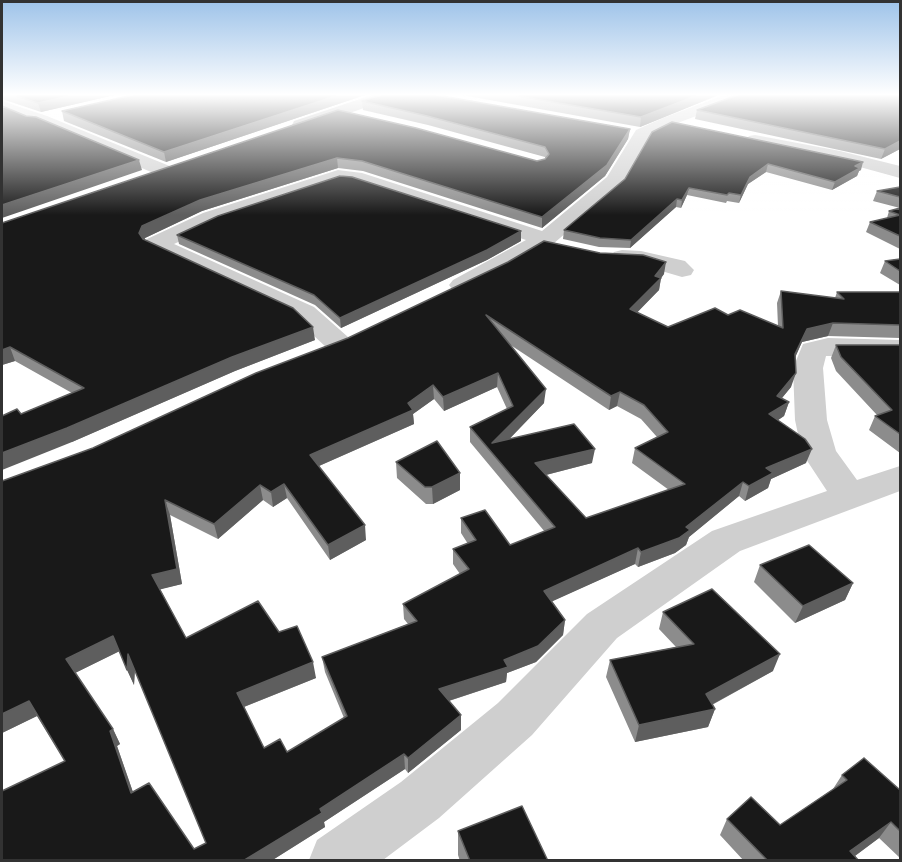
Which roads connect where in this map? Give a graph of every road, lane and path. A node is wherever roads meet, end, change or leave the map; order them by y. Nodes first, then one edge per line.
1 (77, 134) edge
2 (630, 134) edge
3 (737, 136) edge
4 (186, 164) edge
5 (165, 171) junction
6 (900, 172) edge
7 (136, 182) edge
8 (550, 243) junction
9 (599, 256) edge
10 (682, 270) dead end
11 (445, 294) edge
12 (338, 343) edge
13 (900, 348) edge
14 (900, 478) edge
15 (850, 496) junction
16 (337, 861) edge

1 - 5 street
2 - 8 street
3 - 6 street
4 - 5 main road
5 - 7 main road
8 - 11 street
8 - 12 street
9 - 10 street
13 - 15 street
14 - 15 street
15 - 16 street

